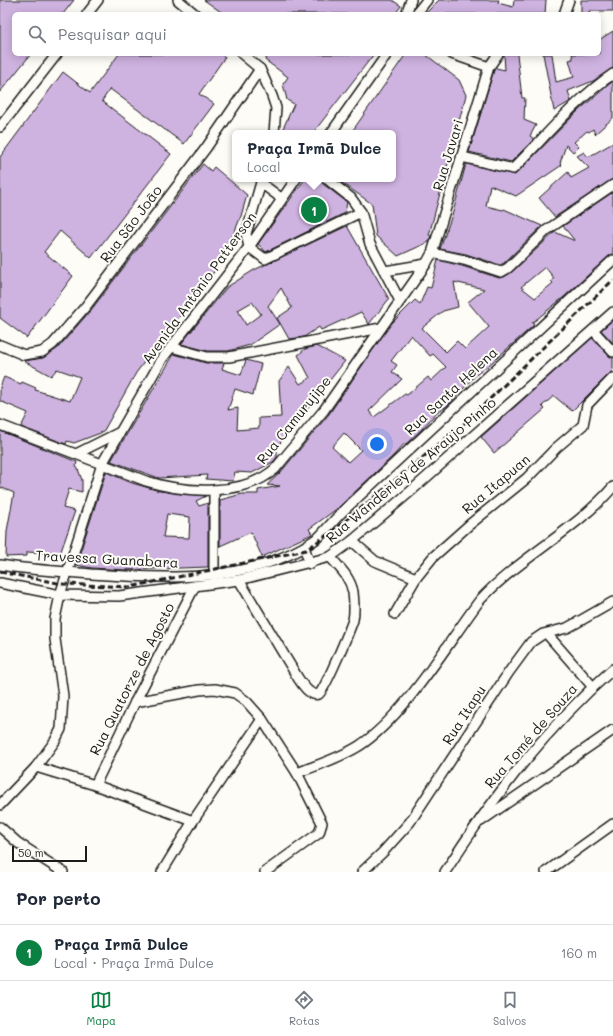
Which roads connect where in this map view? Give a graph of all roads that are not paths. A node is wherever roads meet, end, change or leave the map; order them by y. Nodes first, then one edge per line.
1 (98, 0) edge
2 (178, 0) edge
3 (411, 0) edge
4 (427, 0) edge
5 (569, 0) edge
6 (89, 12) edge
7 (193, 12) edge
8 (407, 12) edge
9 (418, 12) edge
10 (565, 12) edge
11 (54, 56) edge
12 (244, 56) edge
13 (386, 56) edge
14 (458, 56) edge
15 (497, 56) edge
16 (489, 67) junction
17 (260, 70) junction
18 (613, 74) edge
19 (0, 127) edge
20 (274, 130) edge
21 (333, 130) edge
22 (462, 157) junction
23 (261, 182) edge
24 (262, 182) edge
25 (294, 182) edge
26 (331, 182) edge
27 (613, 185) edge
28 (281, 198) junction
29 (361, 212) junction
30 (248, 247) junction
31 (432, 253) junction
32 (613, 260) edge
33 (426, 264) junction
34 (385, 271) junction
35 (400, 301) junction
36 (613, 312) edge
37 (381, 328) junction
38 (594, 330) junction
39 (0, 345) edge
40 (171, 347) junction
41 (613, 352) edge
42 (613, 378) edge
43 (0, 424) edge
44 (120, 432) junction
45 (76, 454) junction
46 (102, 464) junction
47 (613, 487) edge
48 (214, 490) junction
49 (352, 542) junction
50 (304, 547) junction
51 (330, 557) junction
52 (310, 564) junction
53 (0, 565) edge
54 (67, 572) junction
55 (214, 574) junction
56 (416, 578) junction
57 (239, 580) junction
58 (0, 584) edge
59 (195, 586) junction
60 (60, 595) junction
61 (613, 602) edge
62 (396, 614) dead end
63 (548, 634) junction
64 (613, 669) edge
65 (593, 686) junction
66 (135, 702) junction
67 (262, 719) junction
68 (613, 730) edge
69 (36, 768) junction
70 (297, 773) junction
71 (95, 785) junction
72 (0, 805) edge
73 (193, 821) junction
74 (613, 824) edge
75 (475, 825) junction
76 (0, 827) edge
77 (59, 871) edge
78 (162, 872) edge
79 (265, 872) edge
80 (362, 872) edge
81 (445, 872) edge
82 (546, 872) edge

1 - 6 street
2 - 7 street
3 - 8 street
4 - 9 street
5 - 10 street
11 - 19 street
12 - 17 street
13 - 21 street
14 - 16 street
15 - 16 street, Rua Javari
16 - 22 street, Rua Javari
17 - 20 street
17 - 39 street, Rua São João
18 - 22 street
22 - 31 street, Rua Javari
23 - 30 street
24 - 28 street
25 - 28 street, Avenida Antônio Patterson
26 - 29 street
27 - 31 street
28 - 30 street, Avenida Antônio Patterson
29 - 30 street
29 - 34 street
30 - 40 street, Avenida Antônio Patterson
31 - 33 street, Rua Javari
32 - 50 street, Rua Santa Helena
33 - 34 street
33 - 35 street, Rua Javari
34 - 35 street
35 - 37 street, Rua Camurujipe
36 - 38 street, Rua Wanderley de Araújo Pinho
37 - 40 street
37 - 48 street, Rua Camurujipe
38 - 41 street
38 - 49 street, Rua Wanderley de Araújo Pinho
40 - 44 street, Avenida Antônio Patterson
42 - 56 street, Rua Itapuan
43 - 45 street
44 - 45 street
44 - 46 street, Avenida Antônio Patterson
45 - 46 street
46 - 48 street, Rua Camurujipe
46 - 54 street, Avenida Antônio Patterson
47 - 70 street
48 - 55 street
49 - 51 street, Rua Wanderley de Araújo Pinho
49 - 56 street
50 - 52 street
50 - 55 street, Travessa Guanabara
51 - 52 street, Rua Wanderley de Araújo Pinho
51 - 57 street
52 - 57 street, Rua Wanderley de Araújo Pinho
53 - 54 street, Travessa Guanabara
54 - 55 street, Travessa Guanabara
54 - 60 street, Avenida Antônio Patterson
56 - 62 street, Rua Itapuan
57 - 59 street, Rua Wanderley de Araújo Pinho
58 - 60 street, Rua Wanderley de Araújo Pinho
59 - 60 street, Rua Wanderley de Araújo Pinho
59 - 66 street, Rua Quatorze de Agosto
60 - 69 street, Avenida Antônio Patterson
61 - 63 street, Rua Itapu
63 - 65 street
63 - 80 street, Rua Itapu
64 - 65 street, Rua Tomé de Souza
65 - 75 street, Rua Tomé de Souza
66 - 67 street
66 - 71 street, Rua Quatorze de Agosto
67 - 70 street
67 - 73 street
68 - 75 street
69 - 71 street
69 - 72 street, Avenida Antônio Patterson
70 - 79 street
71 - 73 street
73 - 78 street
74 - 82 street
75 - 81 street, Rua Tomé de Souza
76 - 77 street

